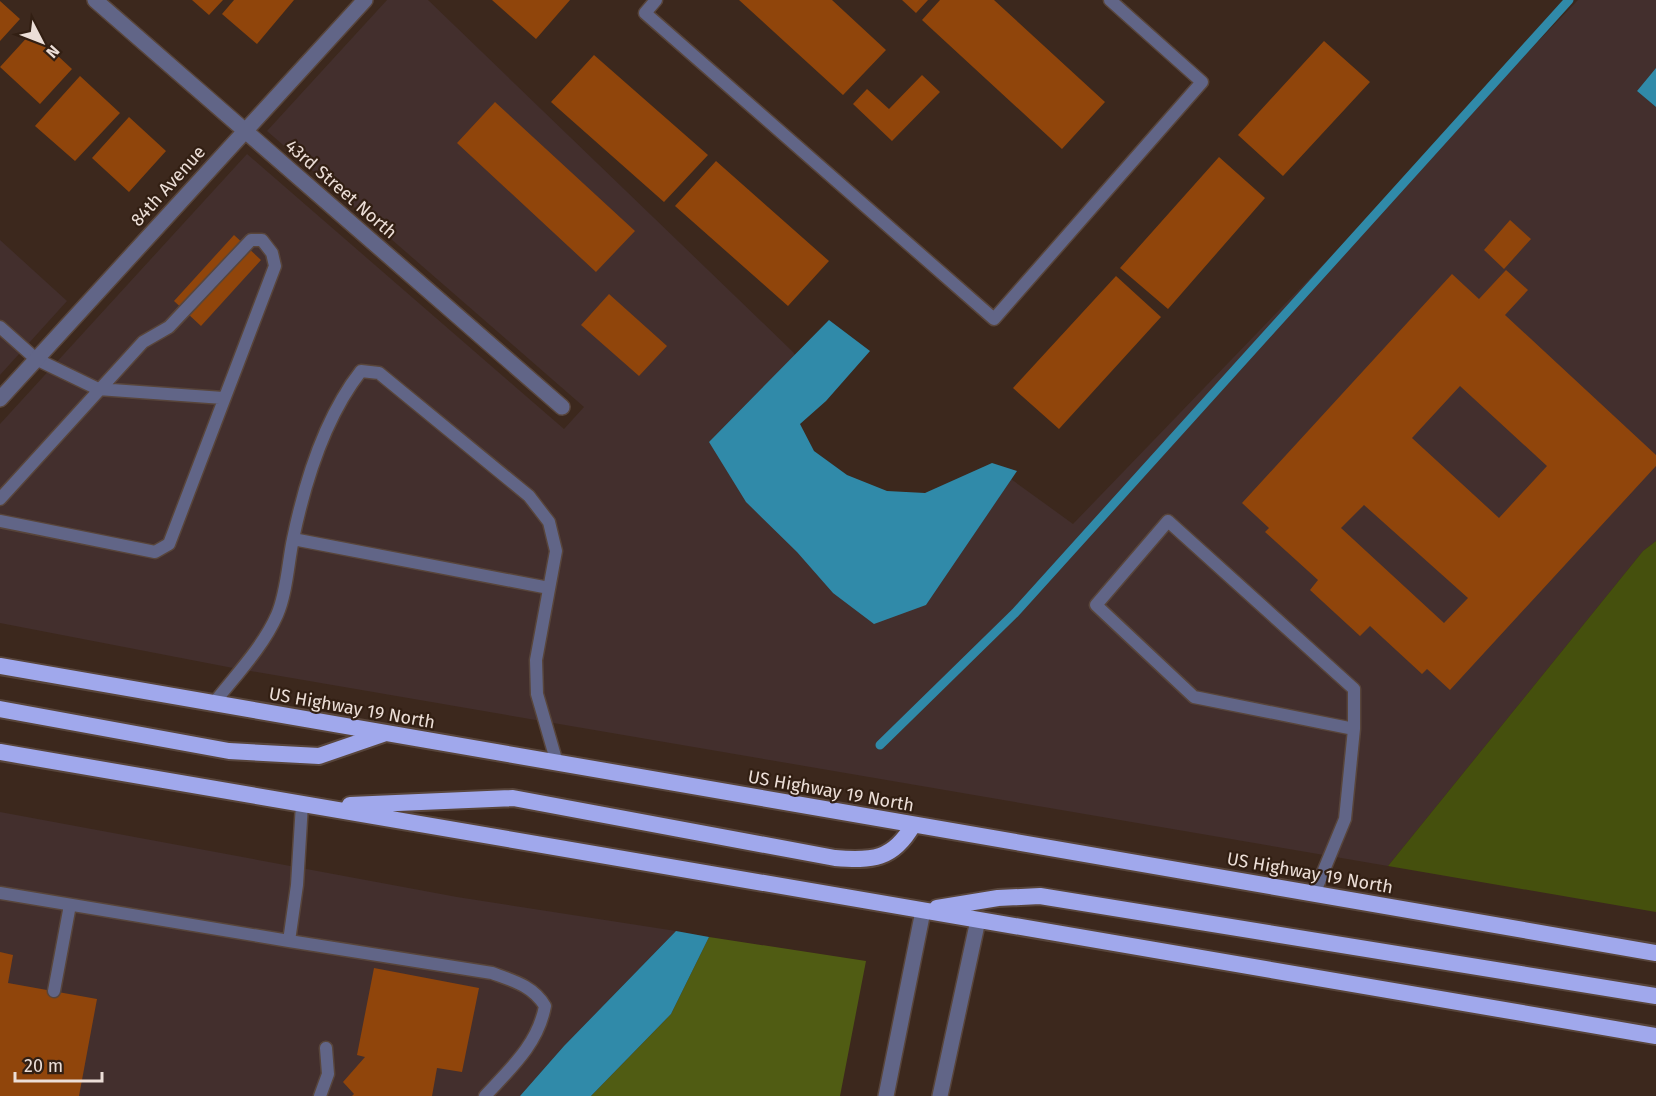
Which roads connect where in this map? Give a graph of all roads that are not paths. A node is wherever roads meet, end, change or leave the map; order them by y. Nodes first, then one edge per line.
1 (95, 0) edge
2 (365, 0) edge
3 (656, 0) edge
4 (1110, 0) edge
5 (244, 132) junction
6 (0, 327) edge
7 (36, 360) junction
8 (98, 389) junction
9 (223, 398) junction
10 (0, 399) edge
11 (562, 407) dead end
12 (0, 499) edge
13 (0, 521) edge
14 (293, 539) junction
15 (549, 588) junction
16 (0, 666) edge
17 (214, 704) junction
18 (0, 709) edge
19 (1354, 729) junction
20 (386, 733) junction
21 (0, 752) edge
22 (558, 763) junction
23 (309, 805) junction
24 (913, 825) junction
25 (0, 893) edge
26 (1314, 894) junction
27 (70, 905) junction
28 (923, 911) junction
29 (978, 920) junction
30 (290, 941) junction
31 (1656, 953) edge
32 (54, 991) dead end
33 (1656, 996) edge
34 (1656, 1036) edge
35 (326, 1048) dead end
36 (320, 1096) edge
37 (485, 1096) edge
38 (886, 1096) edge
39 (940, 1096) edge

1 - 5 street, 43rd Street North
2 - 5 street, 84th Avenue
3 - 4 lane
5 - 7 street, 84th Avenue
5 - 11 street, 43rd Street North
6 - 7 lane
7 - 8 lane
7 - 10 street, 84th Avenue
8 - 9 lane
8 - 9 lane
8 - 12 lane
9 - 13 lane
14 - 15 lane
14 - 15 lane
14 - 17 lane
15 - 22 lane
16 - 17 highway, US Highway 19 North
17 - 20 highway, US Highway 19 North
18 - 20 highway
19 - 19 lane
19 - 26 lane
20 - 22 highway, US Highway 19 North
21 - 23 highway
22 - 24 highway, US Highway 19 North
23 - 24 highway
23 - 28 highway
23 - 30 lane
24 - 26 highway, US Highway 19 North
25 - 27 lane
26 - 31 highway, US Highway 19 North
27 - 30 lane
27 - 32 lane
28 - 29 highway
28 - 33 highway
28 - 38 street
29 - 34 highway
29 - 39 street
30 - 37 lane
35 - 36 lane

